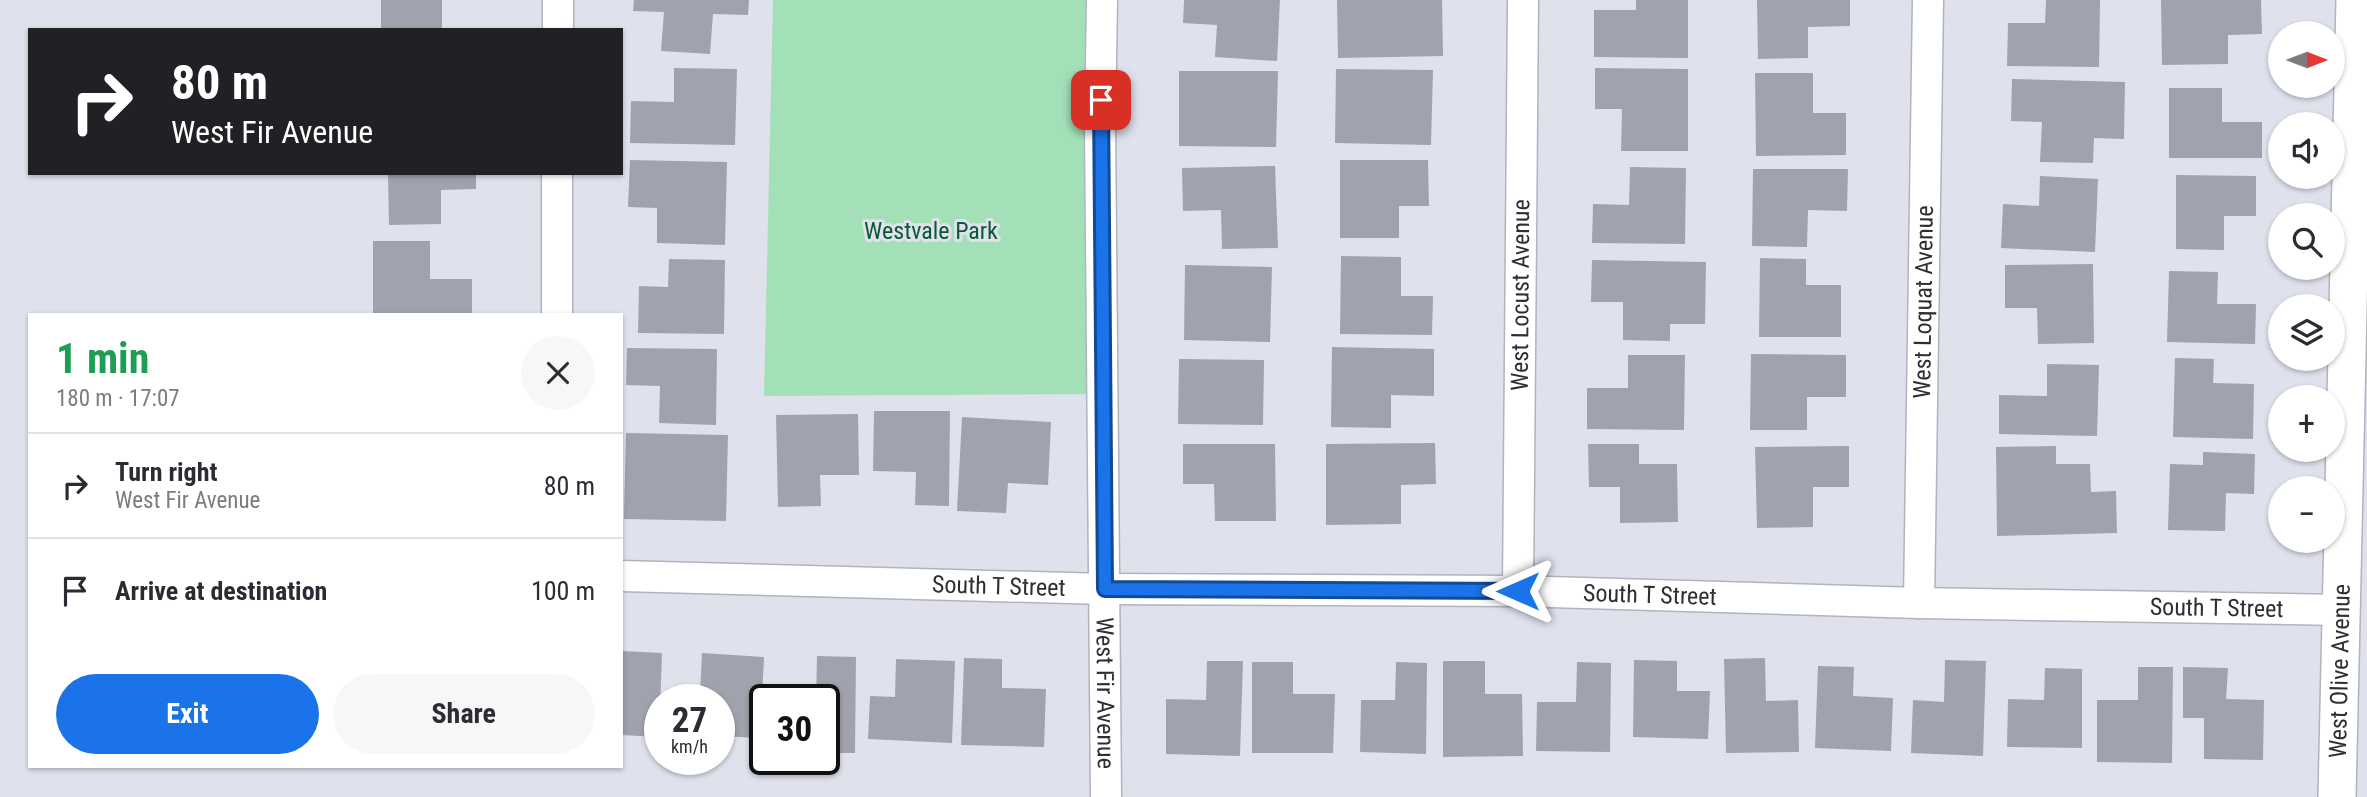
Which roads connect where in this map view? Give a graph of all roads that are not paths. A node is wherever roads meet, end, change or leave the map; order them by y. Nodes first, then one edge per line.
1 (558, 0) edge
2 (1102, 0) edge
3 (1523, 0) edge
4 (1928, 0) edge
5 (2355, 0) edge
6 (558, 28) edge
7 (557, 175) edge
8 (557, 313) edge
9 (623, 576) edge
10 (1105, 589) junction
11 (1518, 591) junction
12 (1919, 603) junction
13 (2341, 610) junction
14 (1107, 797) edge
15 (2337, 797) edge

1 - 6 street
2 - 10 street, West Fir Avenue
3 - 11 street, West Locust Avenue
4 - 12 street, West Loquat Avenue
5 - 13 street, West Olive Avenue
7 - 8 street
9 - 10 street, South T Street
10 - 11 street, South T Street
10 - 14 street, West Fir Avenue
11 - 12 street, South T Street
12 - 13 street, South T Street
13 - 15 street, West Olive Avenue

